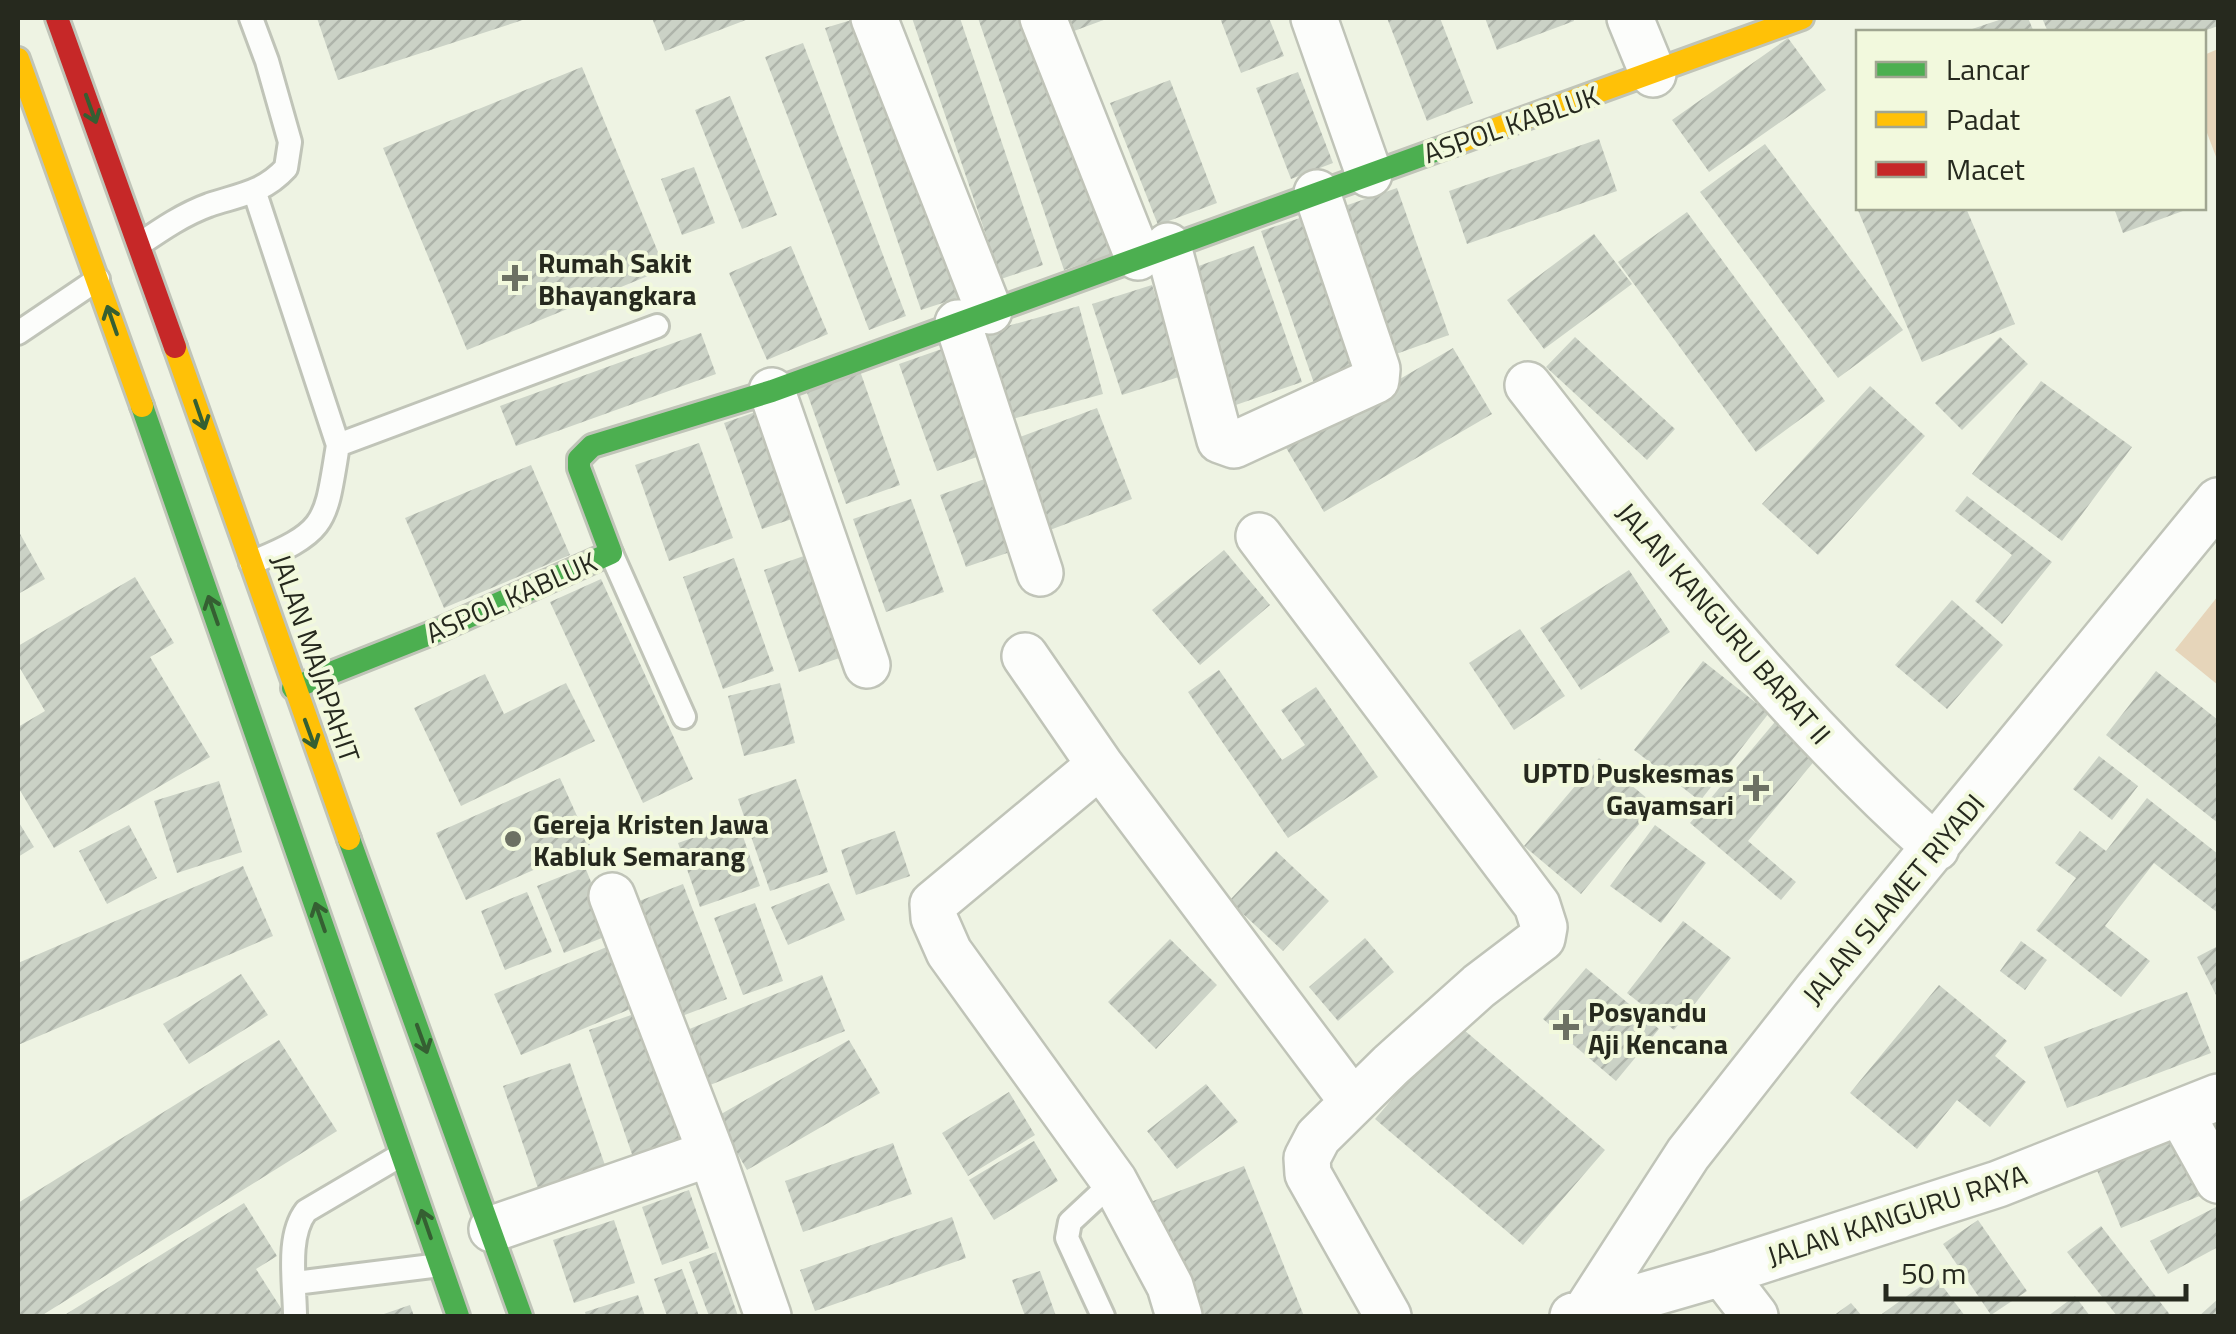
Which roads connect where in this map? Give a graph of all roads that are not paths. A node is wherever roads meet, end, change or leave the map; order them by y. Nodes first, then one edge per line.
1 (57, 18) edge
2 (251, 18) edge
3 (874, 18) edge
4 (1043, 18) edge
5 (1314, 18) edge
6 (1630, 18) edge
7 (1802, 18) edge
8 (18, 59) edge
9 (1653, 74) junction
10 (1369, 174) junction
11 (255, 192) junction
12 (1316, 193) junction
13 (1153, 252) junction
14 (119, 261) junction
15 (973, 317) junction
16 (657, 326) dead end
17 (18, 333) edge
18 (1528, 385) dead end
19 (772, 391) junction
20 (338, 445) junction
21 (2218, 501) edge
22 (1259, 536) dead end
23 (611, 553) junction
24 (251, 563) junction
25 (1040, 573) dead end
26 (1024, 656) dead end
27 (867, 664) dead end
28 (292, 688) junction
29 (684, 717) dead end
30 (1100, 764) junction
31 (1936, 848) junction
32 (612, 896) dead end
33 (1353, 1102) junction
34 (2200, 1105) edge
35 (711, 1153) junction
36 (401, 1154) junction
37 (2218, 1180) edge
38 (1114, 1181) junction
39 (492, 1229) junction
40 (440, 1265) junction
41 (1722, 1272) junction
42 (295, 1283) junction
43 (1579, 1314) edge
44 (295, 1316) edge
45 (458, 1316) edge
46 (520, 1316) edge
47 (768, 1316) edge
48 (1103, 1316) edge
49 (1178, 1316) edge
50 (1388, 1316) edge
51 (1755, 1316) edge

1 -> 14 main road, JALAN MAJAPAHIT
2 - 11 lane
3 - 15 street
4 - 13 street
5 - 10 street
6 - 9 street
7 - 9 main road, ASPOL KABLUK
8 - 14 main road, JALAN MAJAPAHIT
9 - 10 main road, ASPOL KABLUK
10 - 12 main road, ASPOL KABLUK
11 - 14 lane
11 - 20 lane
12 - 13 main road, ASPOL KABLUK
12 - 13 street
13 - 15 main road, ASPOL KABLUK
14 - 17 lane
14 -> 24 main road, JALAN MAJAPAHIT
36 -> 14 main road, JALAN MAJAPAHIT
15 - 19 main road, ASPOL KABLUK
15 - 25 street
16 - 20 lane
18 - 31 street, JALAN KANGURU BARAT II
19 - 23 main road, ASPOL KABLUK
19 - 27 street
20 - 24 lane
21 - 31 street, JALAN SLAMET RIYADI
22 - 33 street
23 - 28 main road, ASPOL KABLUK
23 - 29 lane
24 - 28 main road, JALAN MAJAPAHIT
26 - 30 street
28 -> 39 main road, JALAN MAJAPAHIT
30 - 33 street
30 - 38 street
31 - 43 street, JALAN SLAMET RIYADI
32 - 35 street
33 - 50 street
34 - 37 street
34 - 41 street, JALAN KANGURU RAYA
35 - 39 street
35 - 47 street
40 -> 36 main road, JALAN MAJAPAHIT
36 - 42 lane
38 - 48 lane
38 - 49 street
39 - 46 main road, JALAN MAJAPAHIT
40 - 42 lane
40 - 45 main road, JALAN MAJAPAHIT
41 - 43 street, JALAN KANGURU RAYA
41 - 51 street
42 - 44 lane

